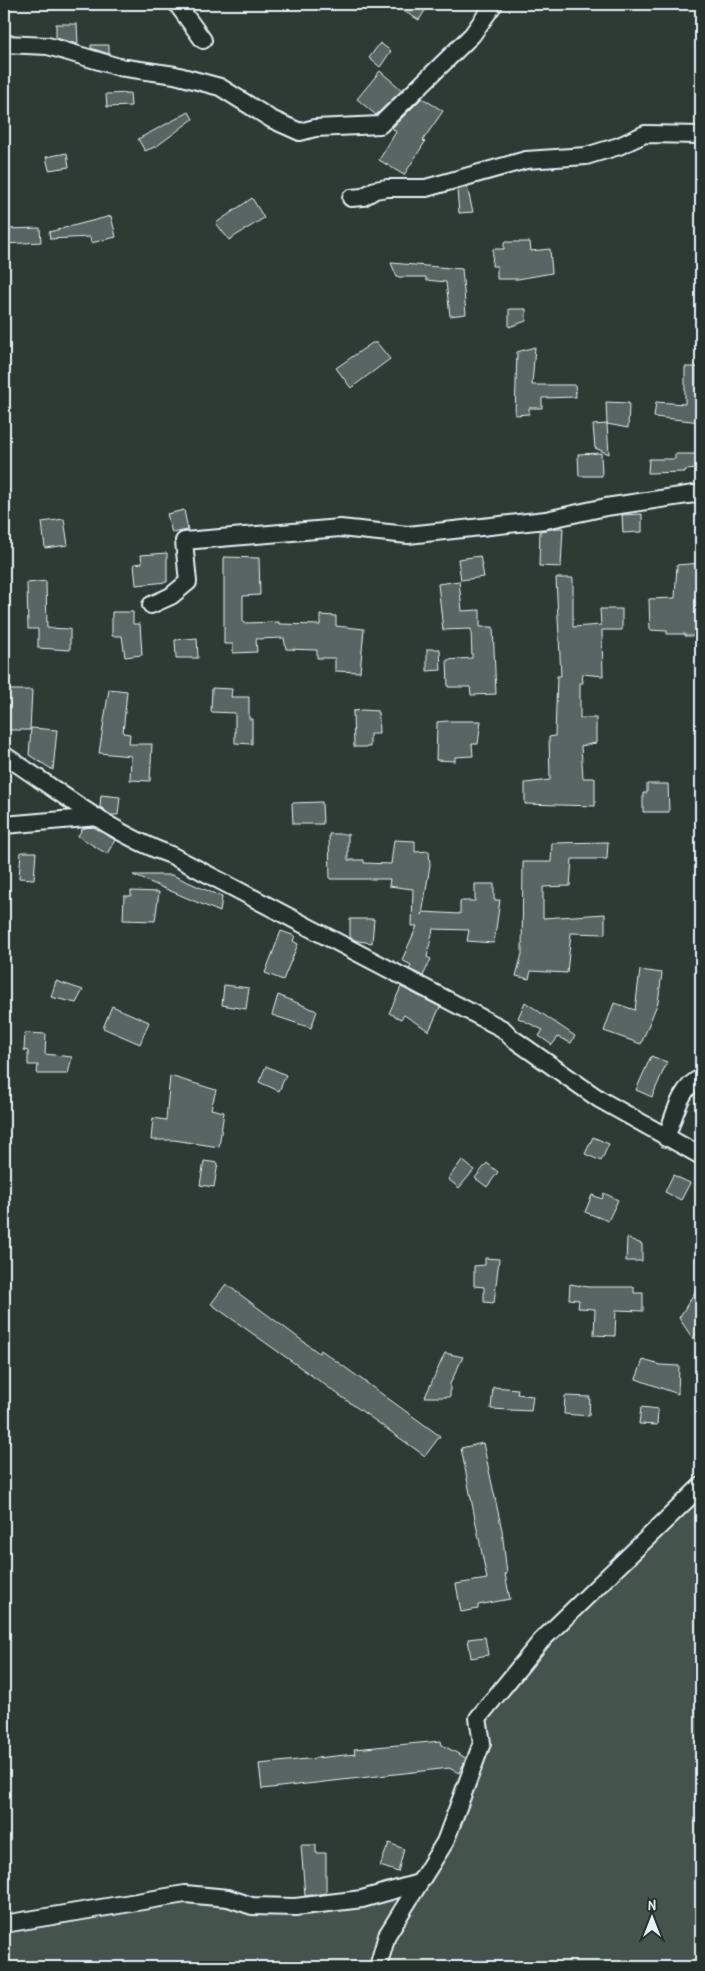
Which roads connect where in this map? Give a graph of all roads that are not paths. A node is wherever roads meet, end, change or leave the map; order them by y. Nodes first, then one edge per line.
1 (177, 4) edge
2 (494, 4) edge
3 (203, 40) dead end
4 (4, 44) edge
5 (701, 134) edge
6 (351, 198) dead end
7 (701, 493) edge
8 (151, 605) dead end
9 (4, 755) edge
10 (98, 817) junction
11 (4, 825) edge
12 (701, 1078) edge
13 (666, 1138) junction
14 (701, 1156) edge
15 (701, 1486) edge
16 (419, 1883) junction
17 (4, 1924) edge
18 (378, 1967) edge

1 - 3 street
2 - 4 street
5 - 6 street
7 - 8 street
9 - 10 street
10 - 11 street
10 - 13 street
12 - 13 street
13 - 14 street
15 - 16 street
16 - 17 street
16 - 18 street

